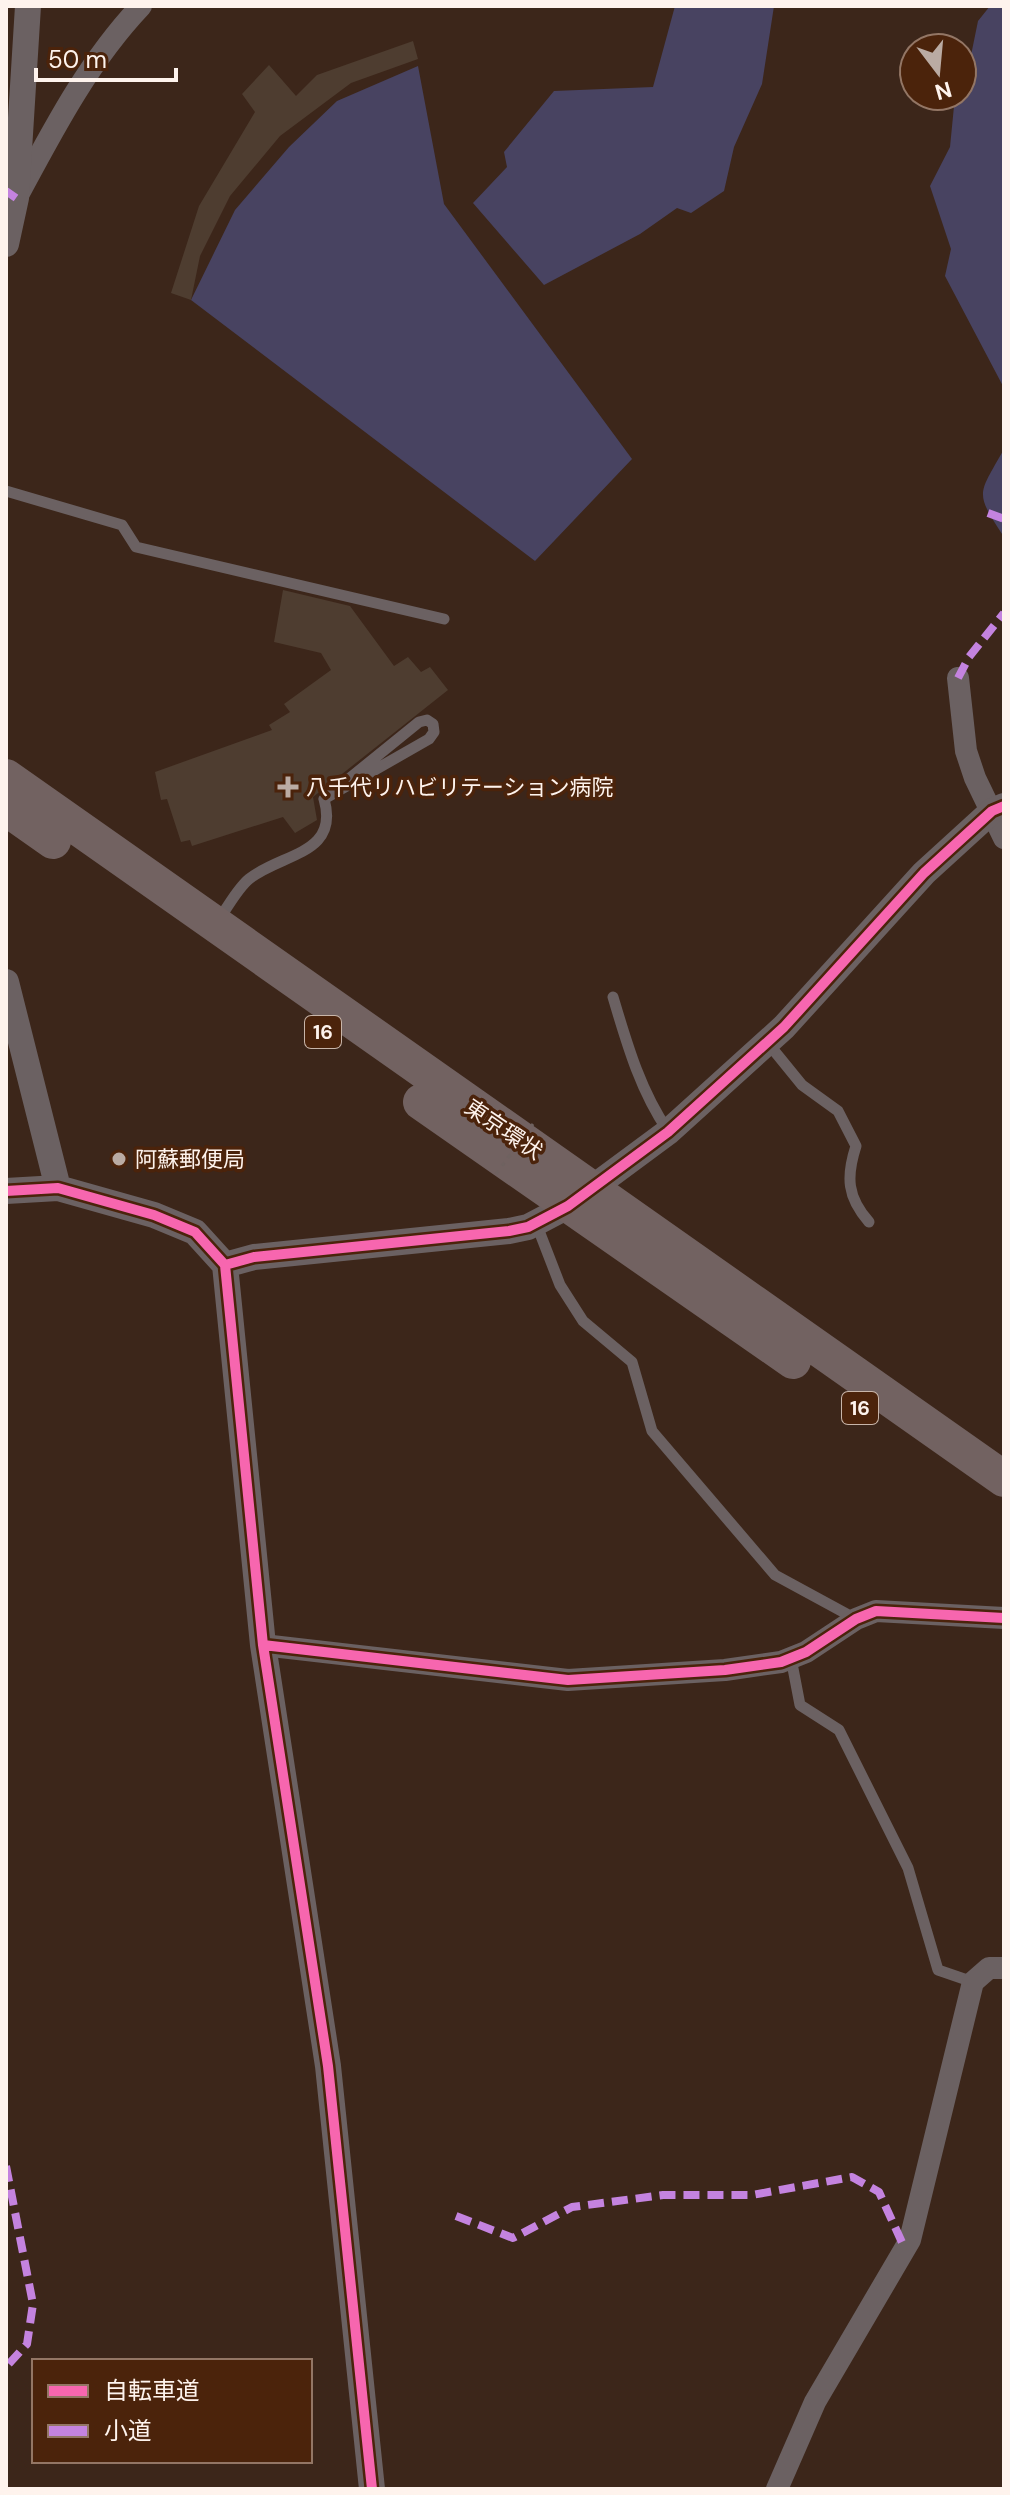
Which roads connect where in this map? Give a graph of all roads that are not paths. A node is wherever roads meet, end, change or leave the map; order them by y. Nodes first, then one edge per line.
1 (28, 6) edge
2 (141, 6) edge
3 (16, 198) junction
4 (6, 244) edge
5 (6, 491) edge
6 (444, 619) dead end
7 (958, 678) dead end
8 (6, 777) edge
9 (324, 799) junction
10 (6, 808) edge
11 (998, 809) edge
12 (1004, 838) edge
13 (214, 926) junction
14 (6, 982) edge
15 (613, 997) dead end
16 (767, 1042) junction
17 (668, 1132) junction
18 (58, 1188) junction
19 (6, 1191) edge
20 (581, 1198) junction
21 (869, 1222) dead end
22 (536, 1223) junction
23 (225, 1265) junction
24 (1004, 1479) edge
25 (1004, 1508) edge
26 (1004, 1618) edge
27 (856, 1619) junction
28 (263, 1645) junction
29 (791, 1658) junction
30 (1004, 1968) edge
31 (973, 1982) junction
32 (794, 2453) junction
33 (372, 2489) edge
34 (777, 2489) edge
35 (796, 2489) edge

1 - 3 street
2 - 3 street
3 - 4 street
5 - 6 lane
7 - 11 street
8 - 13 highway, 東京環状 / 16
9 - 9 lane
9 - 13 lane
10 - 20 highway, 東京環状 / 16
11 - 12 street
11 - 16 street
13 - 20 highway, 東京環状 / 16
14 - 18 street
15 - 17 lane
16 - 17 street
16 - 21 lane
17 - 20 street
18 - 19 street
18 - 23 street
20 - 22 street
20 - 24 highway, 東京環状 / 16
20 - 25 highway, 東京環状 / 16
22 - 23 street
22 - 27 lane
23 - 28 street
26 - 27 street
27 - 29 street
28 - 29 street
28 - 33 street
29 - 31 lane
30 - 31 street
31 - 32 street
32 - 34 street
32 - 35 street

